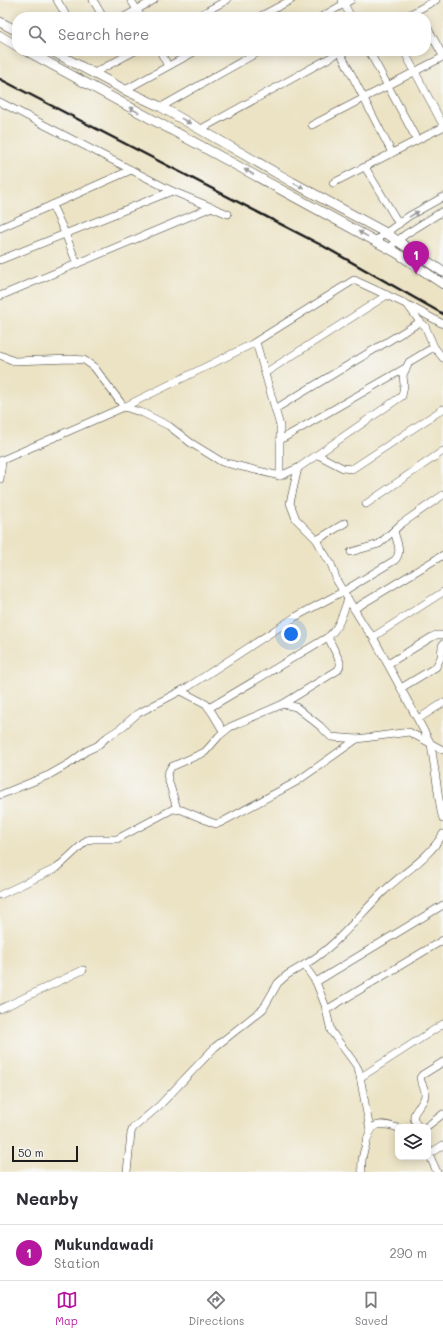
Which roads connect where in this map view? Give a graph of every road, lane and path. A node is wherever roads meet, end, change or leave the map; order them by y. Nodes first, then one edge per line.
1 (57, 0) edge
2 (93, 0) edge
3 (131, 0) edge
4 (154, 0) edge
5 (227, 0) edge
6 (291, 0) edge
7 (351, 0) edge
8 (436, 0) edge
9 (343, 2) edge
10 (137, 10) junction
11 (418, 10) joint
12 (64, 12) edge
13 (101, 12) edge
14 (133, 12) edge
15 (205, 12) edge
16 (268, 12) edge
17 (328, 12) edge
18 (348, 12) edge
19 (414, 12) edge
20 (0, 22) edge
21 (12, 28) edge
22 (431, 34) edge
23 (0, 36) edge
24 (12, 43) edge
25 (36, 56) edge
26 (65, 56) edge
27 (126, 56) edge
28 (163, 56) edge
29 (187, 56) edge
30 (251, 56) edge
31 (334, 56) edge
32 (343, 56) edge
33 (372, 56) edge
34 (407, 56) edge
35 (443, 56) edge
36 (168, 66) junction
37 (415, 71) junction
38 (94, 74) junction
39 (388, 86) junction
40 (125, 90) junction
41 (364, 98) junction
42 (0, 102) edge
43 (161, 107) junction
44 (312, 125) dead end
45 (443, 126) edge
46 (201, 129) junction
47 (418, 140) junction
48 (392, 153) junction
49 (365, 167) junction
50 (131, 170) junction
51 (333, 183) dead end
52 (172, 190) junction
53 (443, 197) edge
54 (52, 205) junction
55 (212, 207) junction
56 (443, 211) edge
57 (228, 214) dead end
58 (399, 224) junction
59 (0, 228) edge
60 (65, 233) junction
61 (386, 233) junction
62 (398, 240) junction
63 (375, 241) junction
64 (388, 248) junction
65 (0, 260) edge
66 (77, 264) junction
67 (443, 272) edge
68 (443, 284) edge
69 (387, 295) junction
70 (0, 296) edge
71 (408, 305) junction
72 (420, 322) junction
73 (443, 324) edge
74 (256, 342) junction
75 (434, 347) junction
76 (0, 355) edge
77 (443, 358) edge
78 (407, 367) junction
79 (265, 373) junction
80 (124, 407) junction
81 (275, 409) junction
82 (443, 409) edge
83 (280, 440) junction
84 (443, 451) edge
85 (318, 455) junction
86 (1, 461) edge
87 (298, 468) junction
88 (280, 476) junction
89 (0, 479) edge
90 (443, 495) edge
91 (366, 504) dead end
92 (345, 523) dead end
93 (394, 531) junction
94 (317, 540) junction
95 (351, 552) dead end
96 (443, 555) edge
97 (344, 591) junction
98 (443, 592) edge
99 (348, 599) junction
100 (354, 609) junction
101 (443, 635) edge
102 (328, 637) junction
103 (373, 637) junction
104 (443, 644) edge
105 (388, 664) junction
106 (402, 688) junction
107 (181, 691) junction
108 (443, 702) edge
109 (283, 704) junction
110 (209, 708) junction
111 (418, 719) junction
112 (223, 731) junction
113 (357, 739) junction
114 (431, 744) junction
115 (443, 750) edge
116 (0, 796) edge
117 (177, 809) junction
118 (443, 819) edge
119 (443, 834) edge
120 (0, 895) edge
121 (443, 904) edge
122 (443, 940) edge
123 (304, 965) junction
124 (83, 970) dead end
125 (316, 982) junction
126 (0, 1008) edge
127 (326, 1010) junction
128 (443, 1024) edge
129 (443, 1062) edge
130 (361, 1077) junction
131 (443, 1114) edge
132 (417, 1124) edge
133 (430, 1124) edge
134 (395, 1127) edge
135 (370, 1130) junction
136 (443, 1145) edge
137 (431, 1151) edge
138 (431, 1159) edge
139 (127, 1172) edge
140 (362, 1172) edge
141 (437, 1172) edge

1 - 12 street
2 - 13 street
3 - 10 street
4 - 10 street
5 - 15 street
6 - 16 street
7 - 9 street
8 - 11 street
9 - 17 street
9 - 18 street
10 - 14 street
11 - 19 street
20 - 21 street
22 - 35 street
23 - 24 street
63 -> 25 street
26 - 38 street
27 - 38 street
28 - 36 street
29 - 36 street
30 - 43 street
31 - 46 street
32 - 41 street
33 - 39 street
34 - 37 street
35 - 37 street
36 - 40 street
37 - 39 street
37 - 45 street
38 - 40 street
39 - 41 street
39 - 47 street
40 - 43 street
41 - 44 street
41 - 48 street
42 - 50 street
43 -> 46 street
45 - 47 street
46 -> 61 street
47 - 48 street
48 - 49 street
49 - 51 street
49 - 58 street
50 - 52 street
50 - 54 street
52 - 55 street
52 - 60 street
58 -> 53 street
54 - 59 street
54 - 60 street
55 - 57 street
55 - 66 street
56 - 62 street
58 - 61 street
60 - 65 street
60 - 66 street
61 - 62 street
61 - 63 street
62 - 64 street
62 - 67 street
63 - 64 street
64 - 68 street
66 - 70 street
69 - 71 street
69 - 74 street
69 - 79 street
71 - 72 street
71 - 73 street
72 - 75 street
72 - 81 street
74 - 79 street
74 - 80 street
75 - 77 street
75 - 78 street
76 - 80 street
78 - 83 street
78 - 85 street
79 - 81 street
80 - 86 street
80 - 88 street
81 - 83 street
82 - 85 street
83 - 88 street
84 - 91 street
85 - 87 street
86 - 89 street
87 - 88 street
87 - 94 street
90 - 93 street
92 - 94 street
93 - 95 street
93 - 97 street
94 - 97 street
96 - 100 street
97 - 99 street
97 - 107 street
98 - 103 street
99 - 100 street
99 - 102 street
100 - 103 street
101 - 105 street
102 - 109 street
102 - 110 street
103 - 105 street
104 - 106 street
105 - 106 street
106 - 111 street
107 - 110 street
107 - 116 street
108 - 111 street
109 - 112 street
109 - 113 street
110 - 112 street
111 - 114 street
112 - 117 street
113 - 114 street
113 - 117 street
114 - 115 street
114 - 118 street
117 - 120 street
119 - 123 street
121 - 125 street
122 - 127 street
123 - 125 street
123 - 139 street
124 - 126 street
125 - 127 street
127 - 130 street
128 - 130 street
129 - 132 street
130 - 135 street
131 - 133 street
134 - 135 street
135 - 140 street
136 - 137 street
138 - 141 street

